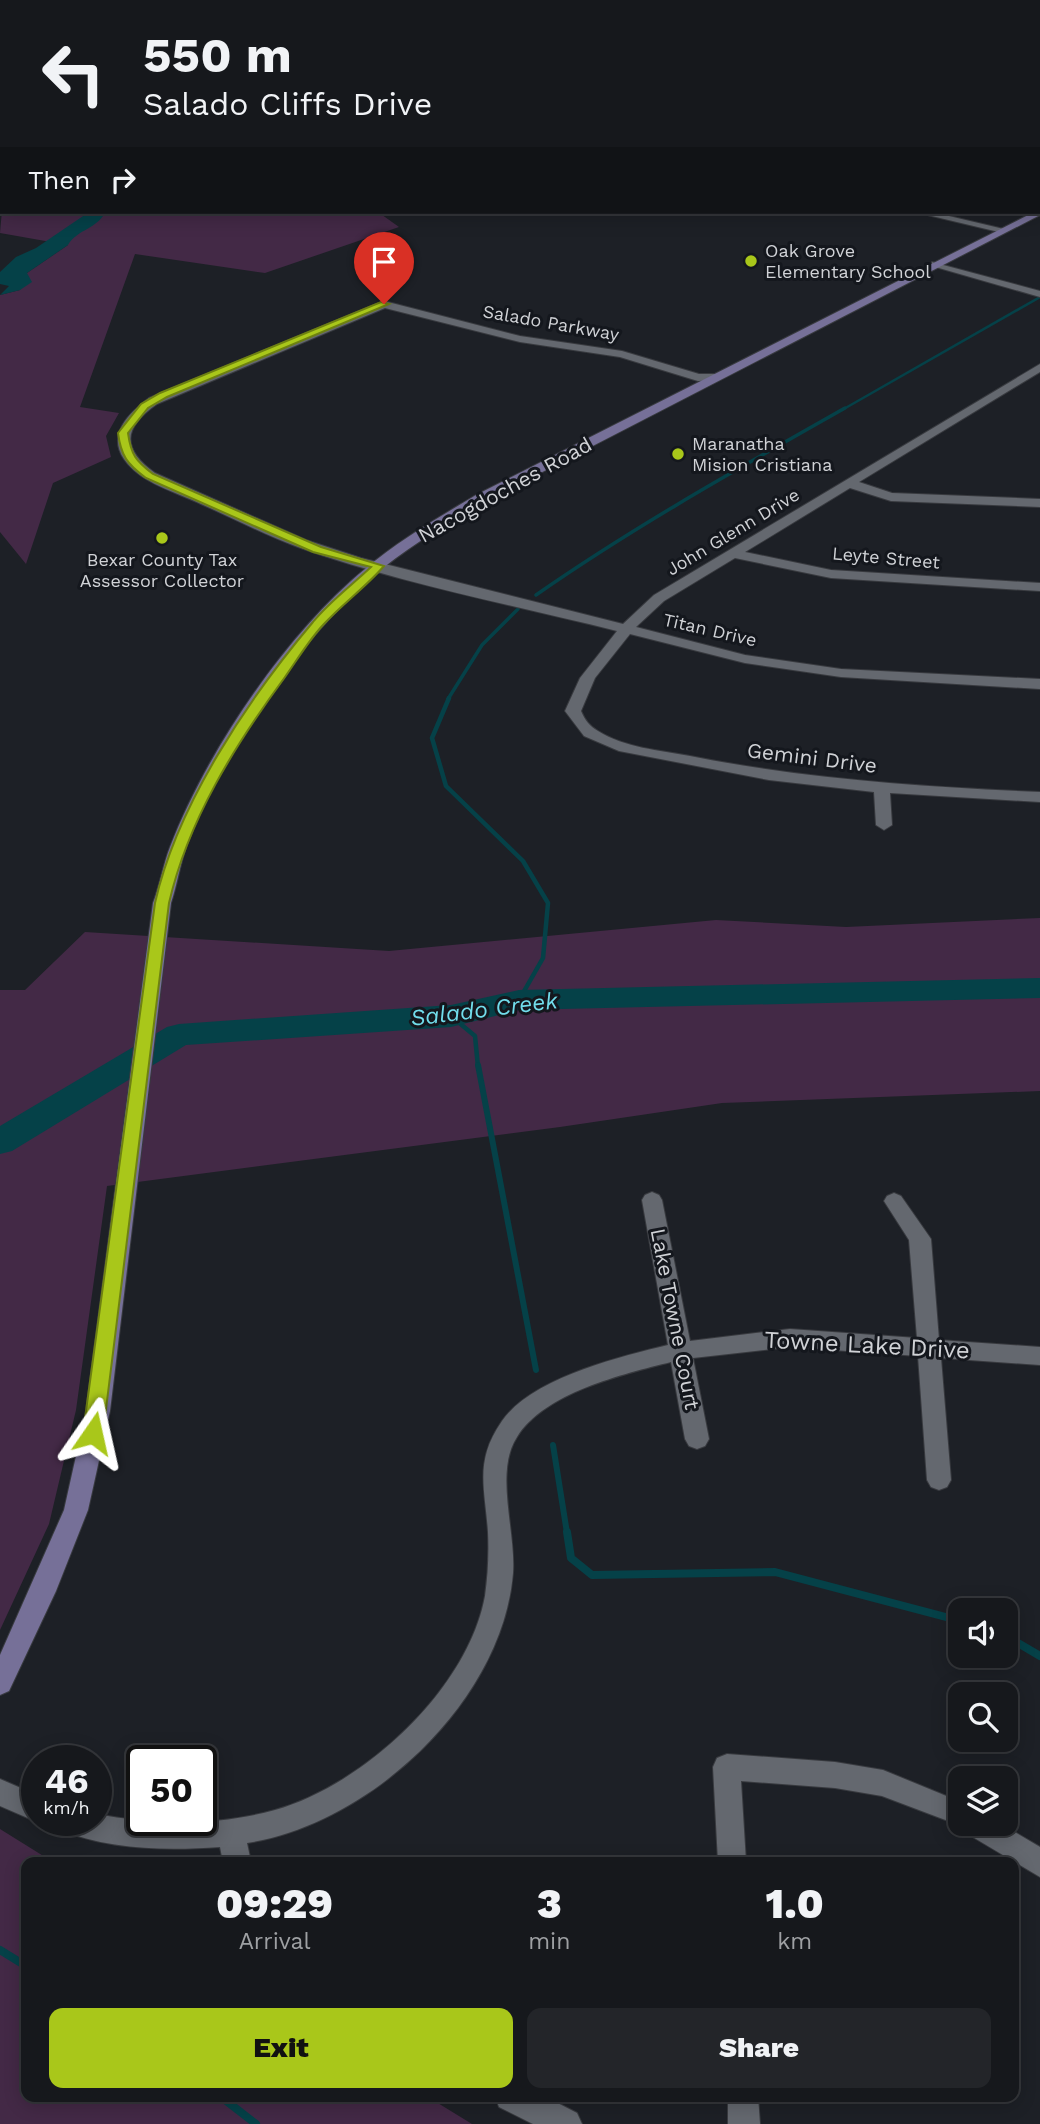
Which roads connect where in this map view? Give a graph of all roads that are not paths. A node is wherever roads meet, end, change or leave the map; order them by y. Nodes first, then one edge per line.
1 (929, 214) edge
2 (1034, 214) edge
3 (1003, 230) junction
4 (936, 264) junction
5 (1040, 293) edge
6 (1040, 367) edge
7 (716, 377) junction
8 (123, 442) joint
9 (848, 483) junction
10 (1040, 503) edge
11 (731, 553) junction
12 (379, 566) junction
13 (1040, 587) edge
14 (625, 630) junction
15 (1040, 684) edge
16 (585, 729) joint
17 (882, 788) junction
18 (1040, 797) edge
19 (884, 825) dead end
20 (652, 1200) dead end
21 (894, 1202) dead end
22 (928, 1347) junction
23 (681, 1351) junction
24 (1040, 1356) edge
25 (697, 1438) dead end
26 (939, 1480) dead end
27 (0, 1683) edge
28 (0, 1792) edge
29 (21, 1802) edge
30 (948, 1810) edge
31 (112, 1831) edge
32 (230, 1831) junction
33 (996, 1836) edge
34 (236, 1857) edge
35 (732, 1857) edge
36 (1040, 1863) edge
37 (522, 2102) edge
38 (743, 2102) edge
39 (566, 2124) edge
40 (744, 2124) edge

1 - 3 street
2 - 3 main road, Nacogdoches Road
3 - 4 main road, Nacogdoches Road
4 - 5 street
4 - 7 main road, Nacogdoches Road
6 - 9 street, John Glenn Drive
7 - 8 street, Salado Parkway
7 - 12 main road, Nacogdoches Road
8 - 12 street, Titan Drive
9 - 10 street
9 - 11 street, John Glenn Drive
11 - 13 street, Leyte Street
11 - 14 street, John Glenn Drive
12 - 14 street, Titan Drive
12 - 27 main road, Nacogdoches Road
14 - 15 street, Titan Drive
14 - 16 street, John Glenn Drive
16 - 17 street, Gemini Drive
17 - 18 street, Gemini Drive
17 - 19 street
20 - 23 street, Lake Towne Court
21 - 22 street
22 - 23 street, Towne Lake Drive
22 - 24 street, Towne Lake Drive
22 - 26 street
23 - 25 street, Lake Towne Court
23 - 32 street, Towne Lake Drive
28 - 29 street
30 - 35 street
31 - 32 street, Towne Lake Drive
32 - 34 street
33 - 36 street
37 - 39 street
38 - 40 street

